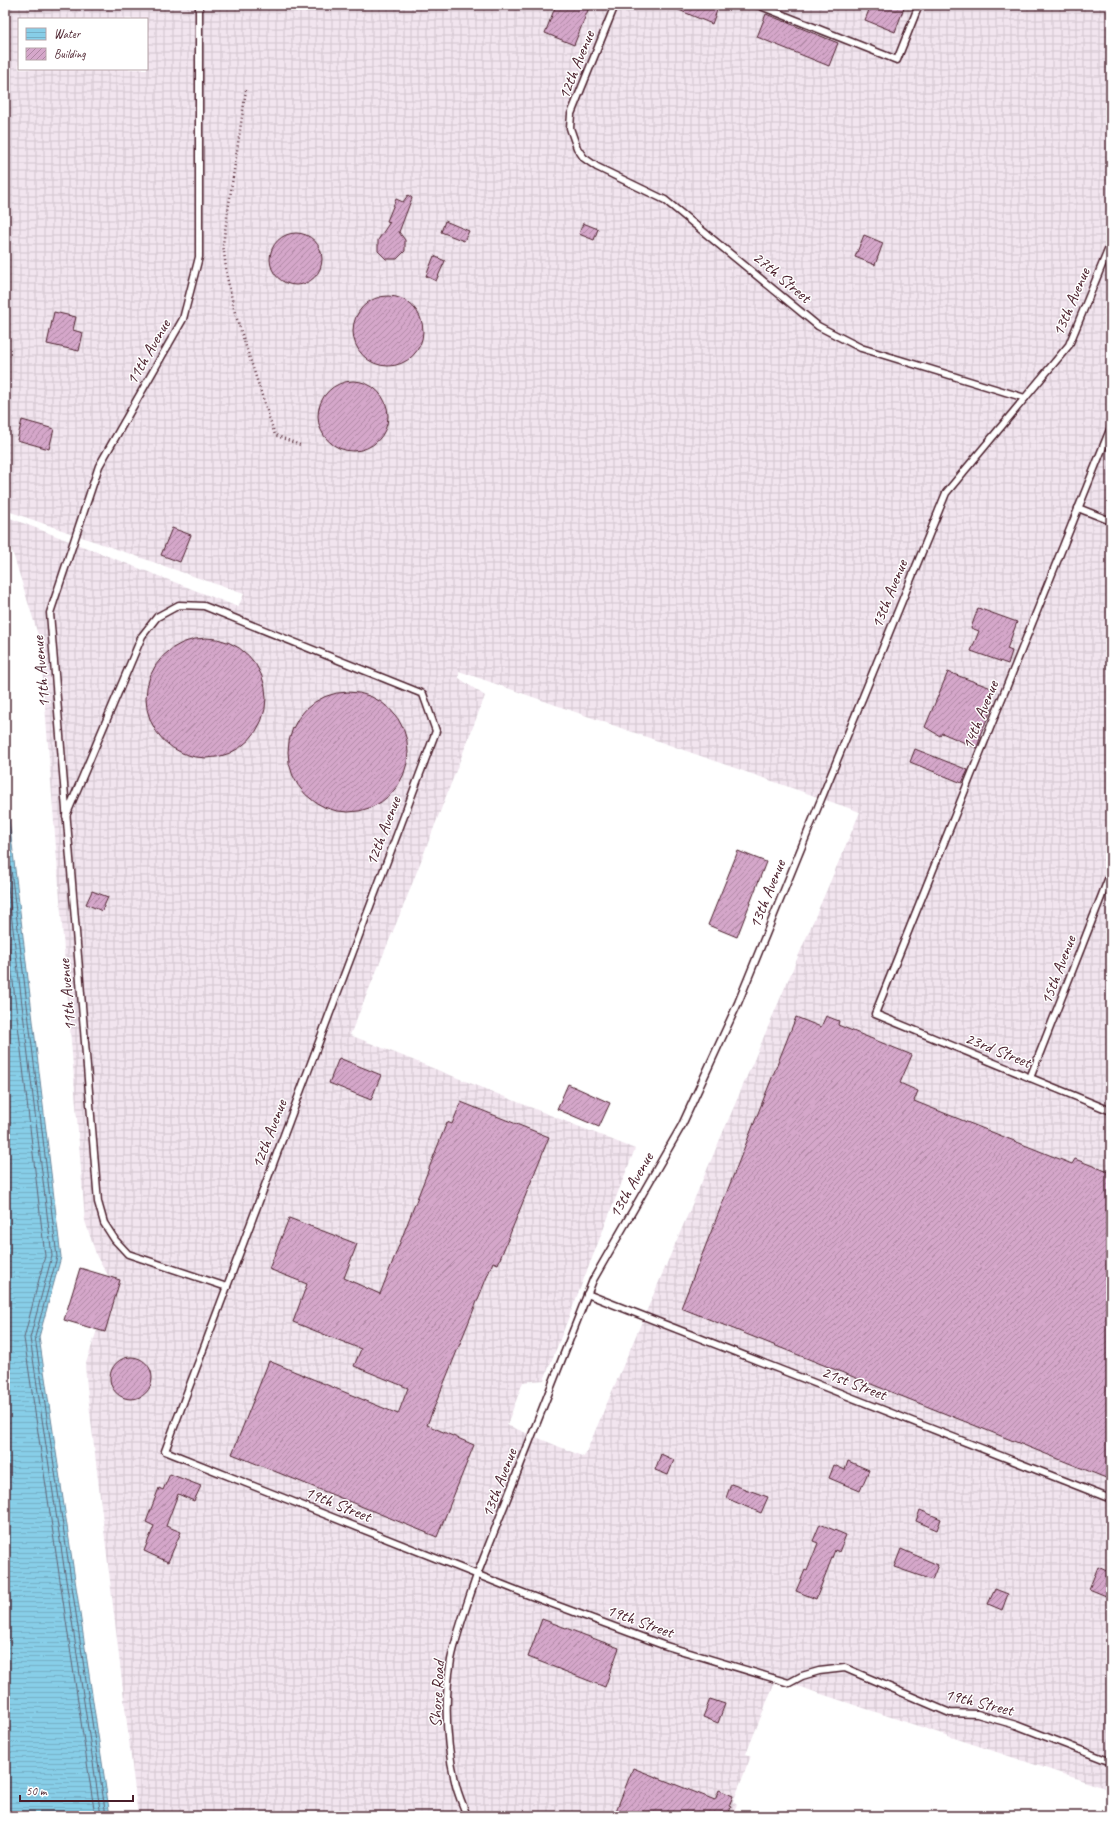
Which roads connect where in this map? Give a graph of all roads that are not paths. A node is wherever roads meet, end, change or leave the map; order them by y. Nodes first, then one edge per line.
1 (199, 5) edge
2 (616, 5) edge
3 (758, 5) edge
4 (919, 5) edge
5 (571, 114) joint
6 (1111, 243) edge
7 (1025, 398) junction
8 (1111, 427) edge
9 (1078, 508) junction
10 (1111, 521) edge
11 (66, 816) junction
12 (1111, 872) edge
13 (875, 1014) joint
14 (1030, 1078) junction
15 (1111, 1111) edge
16 (227, 1287) junction
17 (587, 1294) junction
18 (165, 1451) joint
19 (1111, 1499) edge
20 (477, 1575) junction
21 (1111, 1762) edge
22 (467, 1816) edge

1 - 11 lane, 11th Avenue
2 - 5 lane, 12th Avenue
3 - 4 lane
5 - 7 lane, 27th Street
6 - 7 lane, 13th Avenue
7 - 17 lane, 13th Avenue
8 - 9 lane, 14th Avenue
9 - 10 lane
9 - 13 lane, 14th Avenue
11 - 16 lane, 11th Avenue
11 - 16 lane, 12th Avenue
12 - 14 lane, 15th Avenue
13 - 14 lane, 23rd Street
14 - 15 lane, 23rd Street
16 - 18 lane, 12th Avenue
17 - 19 lane, 21st Street
17 - 20 lane, 13th Avenue
18 - 20 lane, 19th Street
20 - 21 lane, 19th Street
20 - 22 lane, Shore Road

